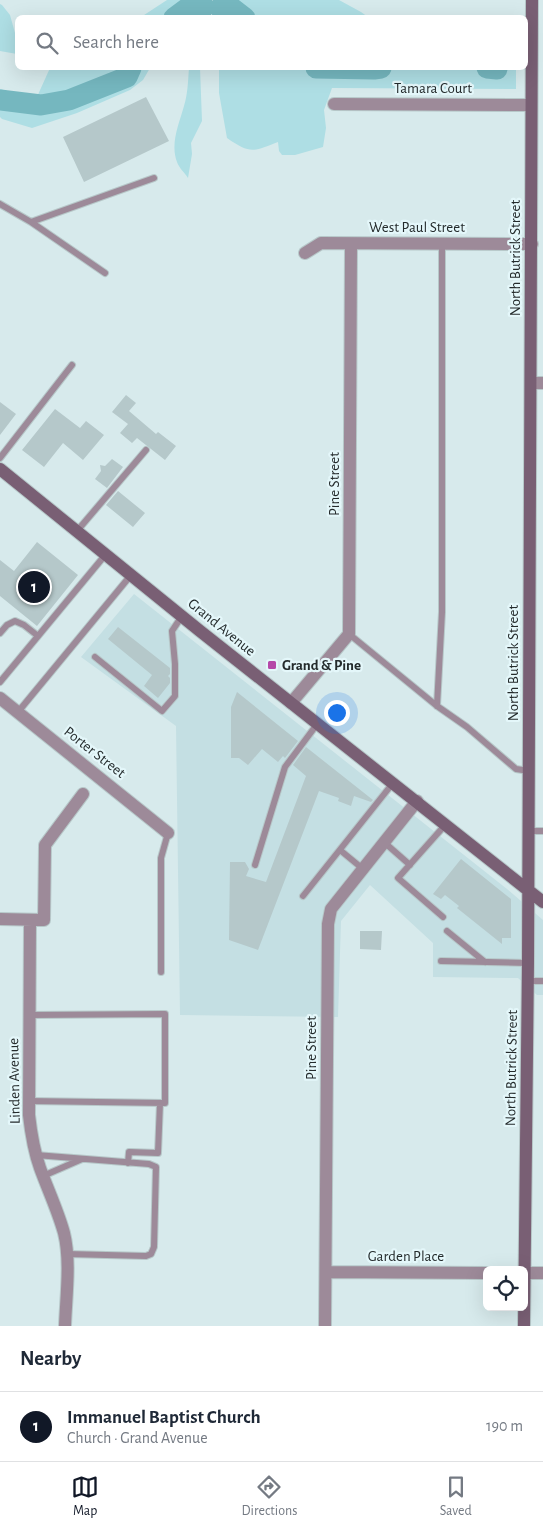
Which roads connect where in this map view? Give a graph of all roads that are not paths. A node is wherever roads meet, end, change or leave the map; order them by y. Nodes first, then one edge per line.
1 (532, 0) edge
2 (334, 104) dead end
3 (531, 105) junction
4 (154, 178) dead end
5 (0, 204) edge
6 (30, 222) junction
7 (351, 244) junction
8 (442, 244) junction
9 (532, 244) junction
10 (305, 253) dead end
11 (105, 273) dead end
12 (72, 366) dead end
13 (537, 383) edge
14 (146, 450) dead end
15 (0, 458) edge
16 (0, 468) edge
17 (77, 531) junction
18 (106, 554) junction
19 (131, 575) junction
20 (182, 616) junction
21 (0, 633) edge
22 (349, 634) junction
23 (38, 636) junction
24 (95, 657) dead end
25 (0, 682) edge
26 (0, 698) edge
27 (291, 703) junction
28 (437, 706) junction
29 (18, 712) junction
30 (318, 723) junction
31 (529, 771) junction
32 (393, 783) junction
33 (83, 794) dead end
34 (417, 802) junction
35 (446, 824) junction
36 (529, 831) junction
37 (543, 831) edge
38 (168, 833) joint
39 (384, 843) junction
40 (340, 850) junction
41 (410, 865) junction
42 (255, 866) dead end
43 (364, 869) junction
44 (528, 890) junction
45 (304, 896) dead end
46 (543, 902) edge
47 (443, 917) dead end
48 (0, 919) edge
49 (30, 920) junction
50 (447, 931) dead end
51 (441, 961) dead end
52 (485, 962) junction
53 (528, 963) junction
54 (161, 972) dead end
55 (528, 981) junction
56 (543, 981) edge
57 (30, 1015) junction
58 (29, 1101) junction
59 (160, 1103) junction
60 (36, 1155) junction
61 (84, 1159) junction
62 (128, 1162) junction
63 (43, 1176) junction
64 (67, 1254) junction
65 (525, 1266) edge
66 (326, 1272) junction
67 (483, 1273) edge
68 (528, 1273) edge
69 (543, 1273) edge
70 (524, 1311) edge
71 (65, 1326) edge
72 (325, 1326) edge
73 (524, 1326) edge

1 - 3 street, North Butrick Street
2 - 3 street, Tamara Court
3 - 9 street, North Butrick Street
4 - 6 lane
5 - 6 lane
6 - 11 lane
7 - 8 street, West Paul Street
7 - 10 street, West Paul Street
7 - 22 street, Pine Street
8 - 9 street, West Paul Street
8 - 28 lane
9 - 13 street, North Butrick Street
12 - 15 lane
13 - 31 street, North Butrick Street
14 - 17 lane
16 - 17 street, Grand Avenue
17 - 18 street, Grand Avenue
18 - 19 street, Grand Avenue
18 - 23 lane
19 - 20 street, Grand Avenue
19 - 29 lane
20 - 24 lane
20 - 27 street, Grand Avenue
21 - 23 lane
22 - 27 street
22 - 28 lane
23 - 25 lane
26 - 29 street, Porter Street
27 - 30 street, Grand Avenue
28 - 31 lane
29 - 38 street, Porter Street
30 - 32 street, Grand Avenue
30 - 42 lane
31 - 36 street, North Butrick Street
32 - 34 street, Grand Avenue
32 - 40 lane
33 - 49 street
34 - 35 street, Grand Avenue
34 - 39 street, Pine Street
35 - 41 lane
35 - 44 street, Grand Avenue
36 - 37 lane
36 - 44 street, North Butrick Street
38 - 54 lane
39 - 41 lane
39 - 43 street, Pine Street
40 - 43 lane
40 - 45 lane
41 - 47 lane
43 - 66 street, Pine Street
44 - 46 street, Grand Avenue
44 - 53 street, North Butrick Street
48 - 49 street
49 - 57 street, Linden Avenue
50 - 52 lane
51 - 52 lane
52 - 53 lane
53 - 55 street, North Butrick Street
55 - 56 lane
55 - 65 street, North Butrick Street
57 - 58 street, Linden Avenue
57 - 59 lane
58 - 59 lane
58 - 60 street, Linden Avenue
59 - 62 lane
60 - 61 lane
60 - 63 street, Linden Avenue
61 - 62 lane
61 - 63 lane
62 - 64 lane
63 - 64 street, Linden Avenue
64 - 71 street, Linden Avenue
66 - 67 street, Garden Place
66 - 72 street, Pine Street
68 - 69 street
70 - 73 street, North Butrick Street

